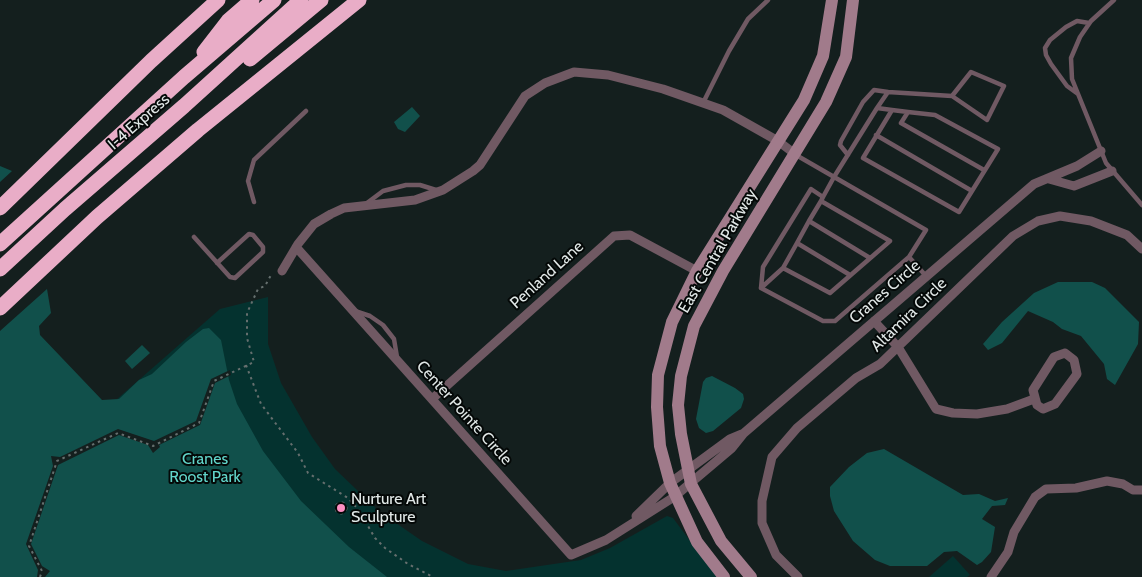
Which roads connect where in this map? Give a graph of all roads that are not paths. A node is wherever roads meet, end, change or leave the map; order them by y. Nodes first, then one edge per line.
1 (218, 0) edge
2 (252, 0) edge
3 (274, 0) edge
4 (301, 0) edge
5 (322, 0) edge
6 (359, 0) edge
7 (768, 0) edge
8 (832, 0) edge
9 (853, 0) edge
10 (1114, 0) edge
11 (1089, 24) junction
12 (184, 77) junction
13 (888, 92) junction
14 (1079, 95) junction
15 (952, 96) junction
16 (703, 103) junction
17 (184, 106) junction
18 (877, 108) junction
19 (892, 110) junction
20 (306, 111) dead end
21 (908, 112) junction
22 (876, 135) junction
23 (778, 141) junction
24 (1101, 151) junction
25 (795, 154) junction
26 (848, 155) junction
27 (1109, 167) junction
28 (984, 170) junction
29 (834, 177) junction
30 (1049, 179) junction
31 (972, 190) junction
32 (440, 192) junction
33 (822, 199) junction
34 (254, 202) dead end
35 (1142, 205) edge
36 (364, 206) junction
37 (0, 208) edge
38 (809, 221) junction
39 (194, 237) dead end
40 (797, 243) junction
41 (0, 244) edge
42 (296, 247) junction
43 (1142, 248) edge
44 (909, 257) junction
45 (870, 258) junction
46 (217, 263) junction
47 (783, 268) junction
48 (0, 269) edge
49 (282, 271) dead end
50 (697, 271) junction
51 (850, 275) junction
52 (926, 276) junction
53 (761, 288) junction
54 (0, 307) edge
55 (352, 310) junction
56 (874, 321) junction
57 (898, 348) junction
58 (397, 360) junction
59 (1034, 399) junction
60 (432, 400) junction
61 (744, 433) junction
62 (687, 470) junction
63 (670, 483) junction
64 (691, 484) junction
65 (1142, 490) edge
66 (674, 497) junction
67 (624, 528) junction
68 (724, 577) edge
69 (751, 577) edge
70 (798, 577) edge
71 (991, 577) edge

1 - 37 highway
2 - 12 highway
3 - 12 highway, I-4 Express
4 - 17 highway, I-4 Express
5 - 17 highway
6 - 54 highway
7 - 16 lane
8 - 23 main road, East Central Parkway
9 - 25 main road, East Central Parkway
10 - 11 lane
11 - 14 lane
11 - 14 lane
12 - 41 highway, I-4 Express
13 - 15 lane
13 - 18 lane
13 - 26 lane
14 - 24 lane
15 - 15 lane
16 - 23 street
16 - 32 street
17 - 48 highway, I-4 Express
18 - 19 lane
18 - 26 lane
19 - 21 lane
19 - 22 lane
20 - 34 lane
21 - 28 lane
21 - 28 lane
22 - 31 lane
22 - 31 lane
23 - 25 street
23 - 50 main road, East Central Parkway
24 - 27 lane
24 - 30 street, Cranes Circle
25 - 29 lane
25 - 62 main road, East Central Parkway
26 - 29 lane
27 - 30 street
27 - 35 lane
28 - 31 lane
29 - 33 lane
29 - 44 lane
30 - 52 street, Cranes Circle
32 - 36 street
32 - 36 lane
33 - 38 lane
33 - 45 lane
33 - 53 lane
36 - 42 street
38 - 40 lane
38 - 45 lane
39 - 46 lane
40 - 47 lane
40 - 51 lane
42 - 49 street
42 - 55 street, Center Pointe Circle
43 - 57 street, Altamira Circle
44 - 52 lane
44 - 53 lane
45 - 51 lane
46 - 46 lane
47 - 51 lane
47 - 53 lane
50 - 60 street, Penland Lane
50 - 63 main road, East Central Parkway
52 - 56 street, Cranes Circle
55 - 58 street, Center Pointe Circle
55 - 58 lane
56 - 57 street
56 - 61 street, Cranes Circle
57 - 59 street
57 - 70 street, Altamira Circle
58 - 60 street, Center Pointe Circle
59 - 59 street
60 - 67 street, Center Pointe Circle
61 - 62 street, Cranes Circle
61 - 64 street, Cranes Circle
62 - 63 street, Cranes Circle
62 - 64 main road, East Central Parkway
63 - 66 main road, East Central Parkway
63 - 67 street, Center Pointe Circle
64 - 66 street, Cranes Circle
64 - 69 main road, East Central Parkway
65 - 71 street
66 - 67 street, Center Pointe Circle
66 - 68 main road, East Central Parkway

